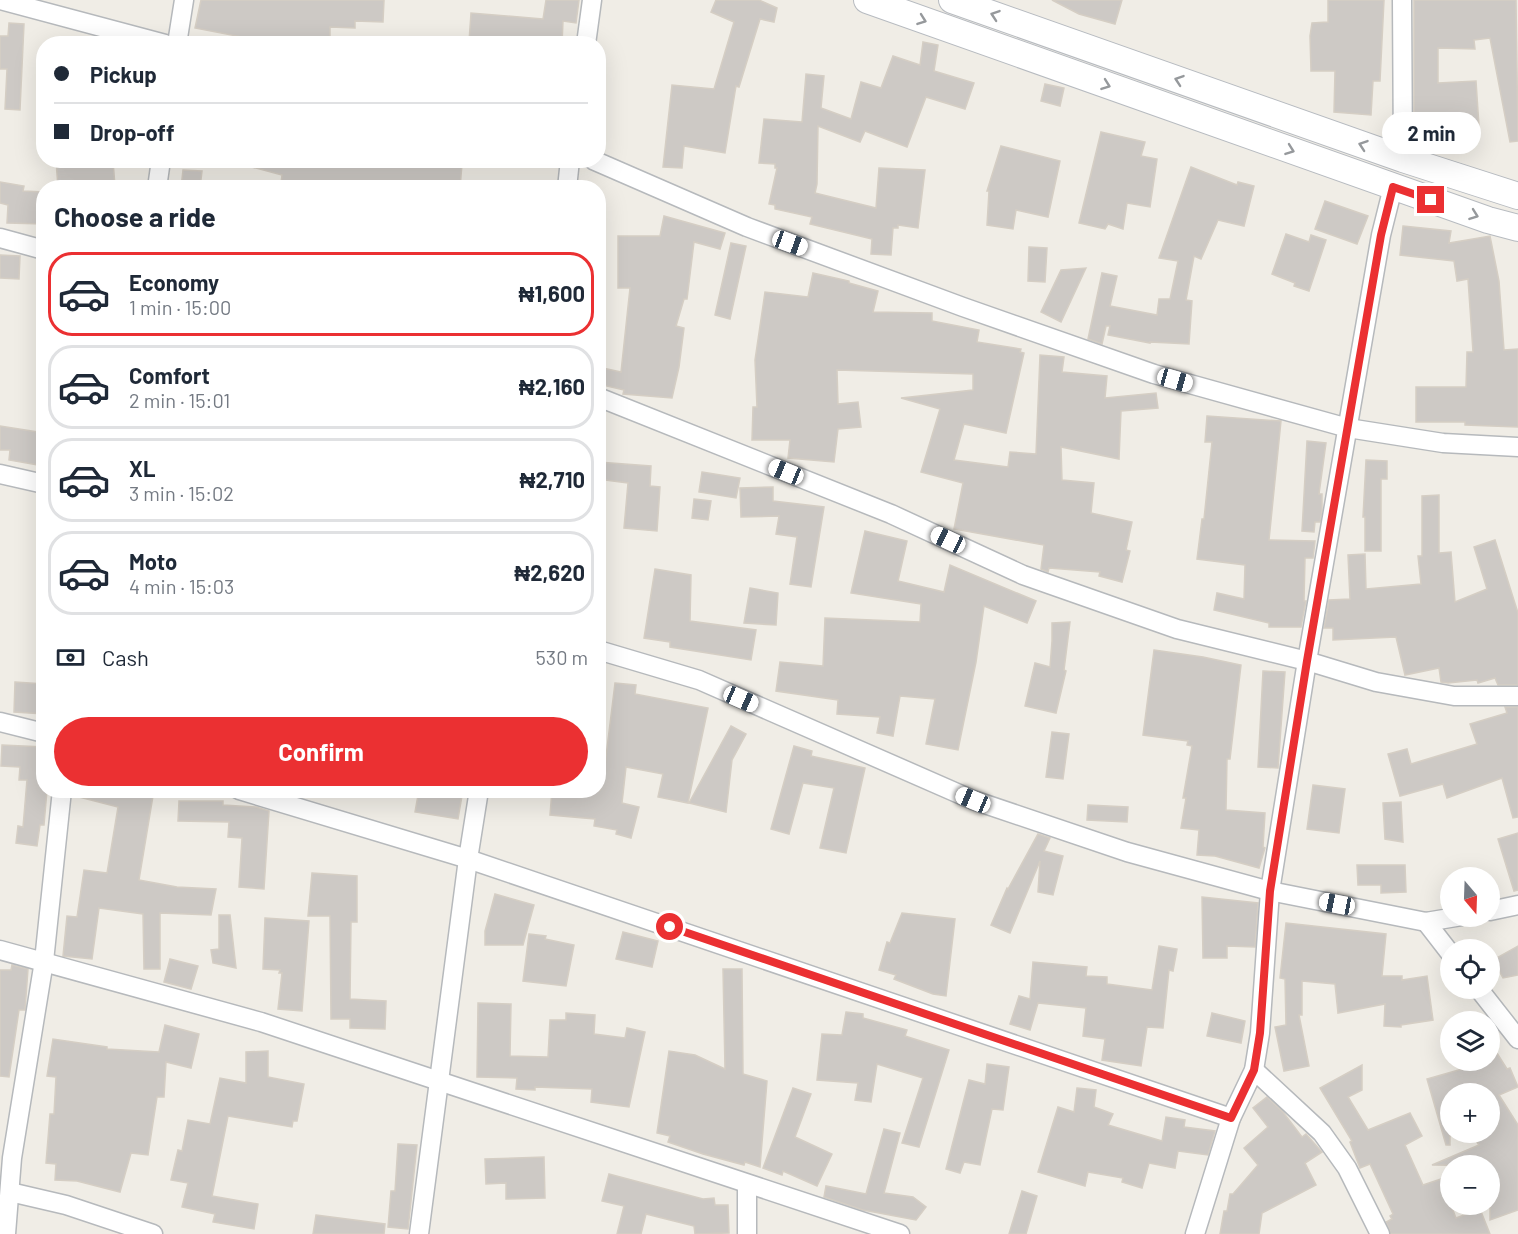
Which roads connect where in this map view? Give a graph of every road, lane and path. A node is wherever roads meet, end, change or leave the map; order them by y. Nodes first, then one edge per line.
1 (0, 0) edge
2 (184, 0) edge
3 (592, 0) edge
4 (867, 0) edge
5 (952, 0) edge
6 (1402, 0) edge
7 (135, 36) edge
8 (178, 36) edge
9 (587, 36) edge
10 (1403, 159) junction
11 (606, 166) edge
12 (1393, 187) junction
13 (1518, 196) edge
14 (1518, 228) edge
15 (0, 238) edge
16 (36, 248) edge
17 (606, 401) edge
18 (1348, 428) junction
19 (1518, 447) edge
20 (0, 474) edge
21 (36, 482) edge
22 (606, 653) edge
23 (1307, 661) junction
24 (1518, 696) edge
25 (0, 722) edge
26 (36, 731) edge
27 (61, 798) edge
28 (266, 798) edge
29 (478, 798) edge
30 (468, 859) junction
31 (1270, 891) junction
32 (1518, 905) edge
33 (1500, 909) edge
34 (1440, 920) edge
35 (1426, 922) junction
36 (1440, 940) edge
37 (0, 950) edge
38 (44, 962) junction
39 (1487, 999) edge
40 (1518, 1039) edge
41 (1254, 1070) junction
42 (439, 1080) junction
43 (1231, 1118) junction
44 (6, 1157) edge
45 (747, 1184) junction
46 (10, 1192) junction
47 (6, 1234) edge
48 (153, 1234) edge
49 (419, 1234) edge
50 (747, 1234) edge
51 (900, 1234) edge
52 (1195, 1234) edge
53 (1380, 1234) edge

1 - 7 street
2 - 8 street
3 - 9 street
4 -> 12 main road
10 -> 5 main road
6 - 10 street
10 - 13 main road
11 - 18 street
12 -> 14 main road
12 - 18 street
15 - 16 street
17 - 23 street
18 - 19 street
18 - 23 street
20 - 21 street
22 - 31 street
23 - 24 street
23 - 31 street
25 - 26 street
27 - 38 street
28 - 30 street
29 - 30 street
30 - 42 street
30 - 43 street
31 - 35 street
31 - 41 street
32 - 33 street
34 - 35 street
35 - 36 street
37 - 38 street
38 - 42 street
38 - 44 street
39 - 40 street
41 - 43 street
41 - 53 street
42 - 45 street
42 - 49 street
43 - 52 street
44 - 46 street
45 - 50 street
45 - 51 street
46 - 47 street
46 - 48 street

